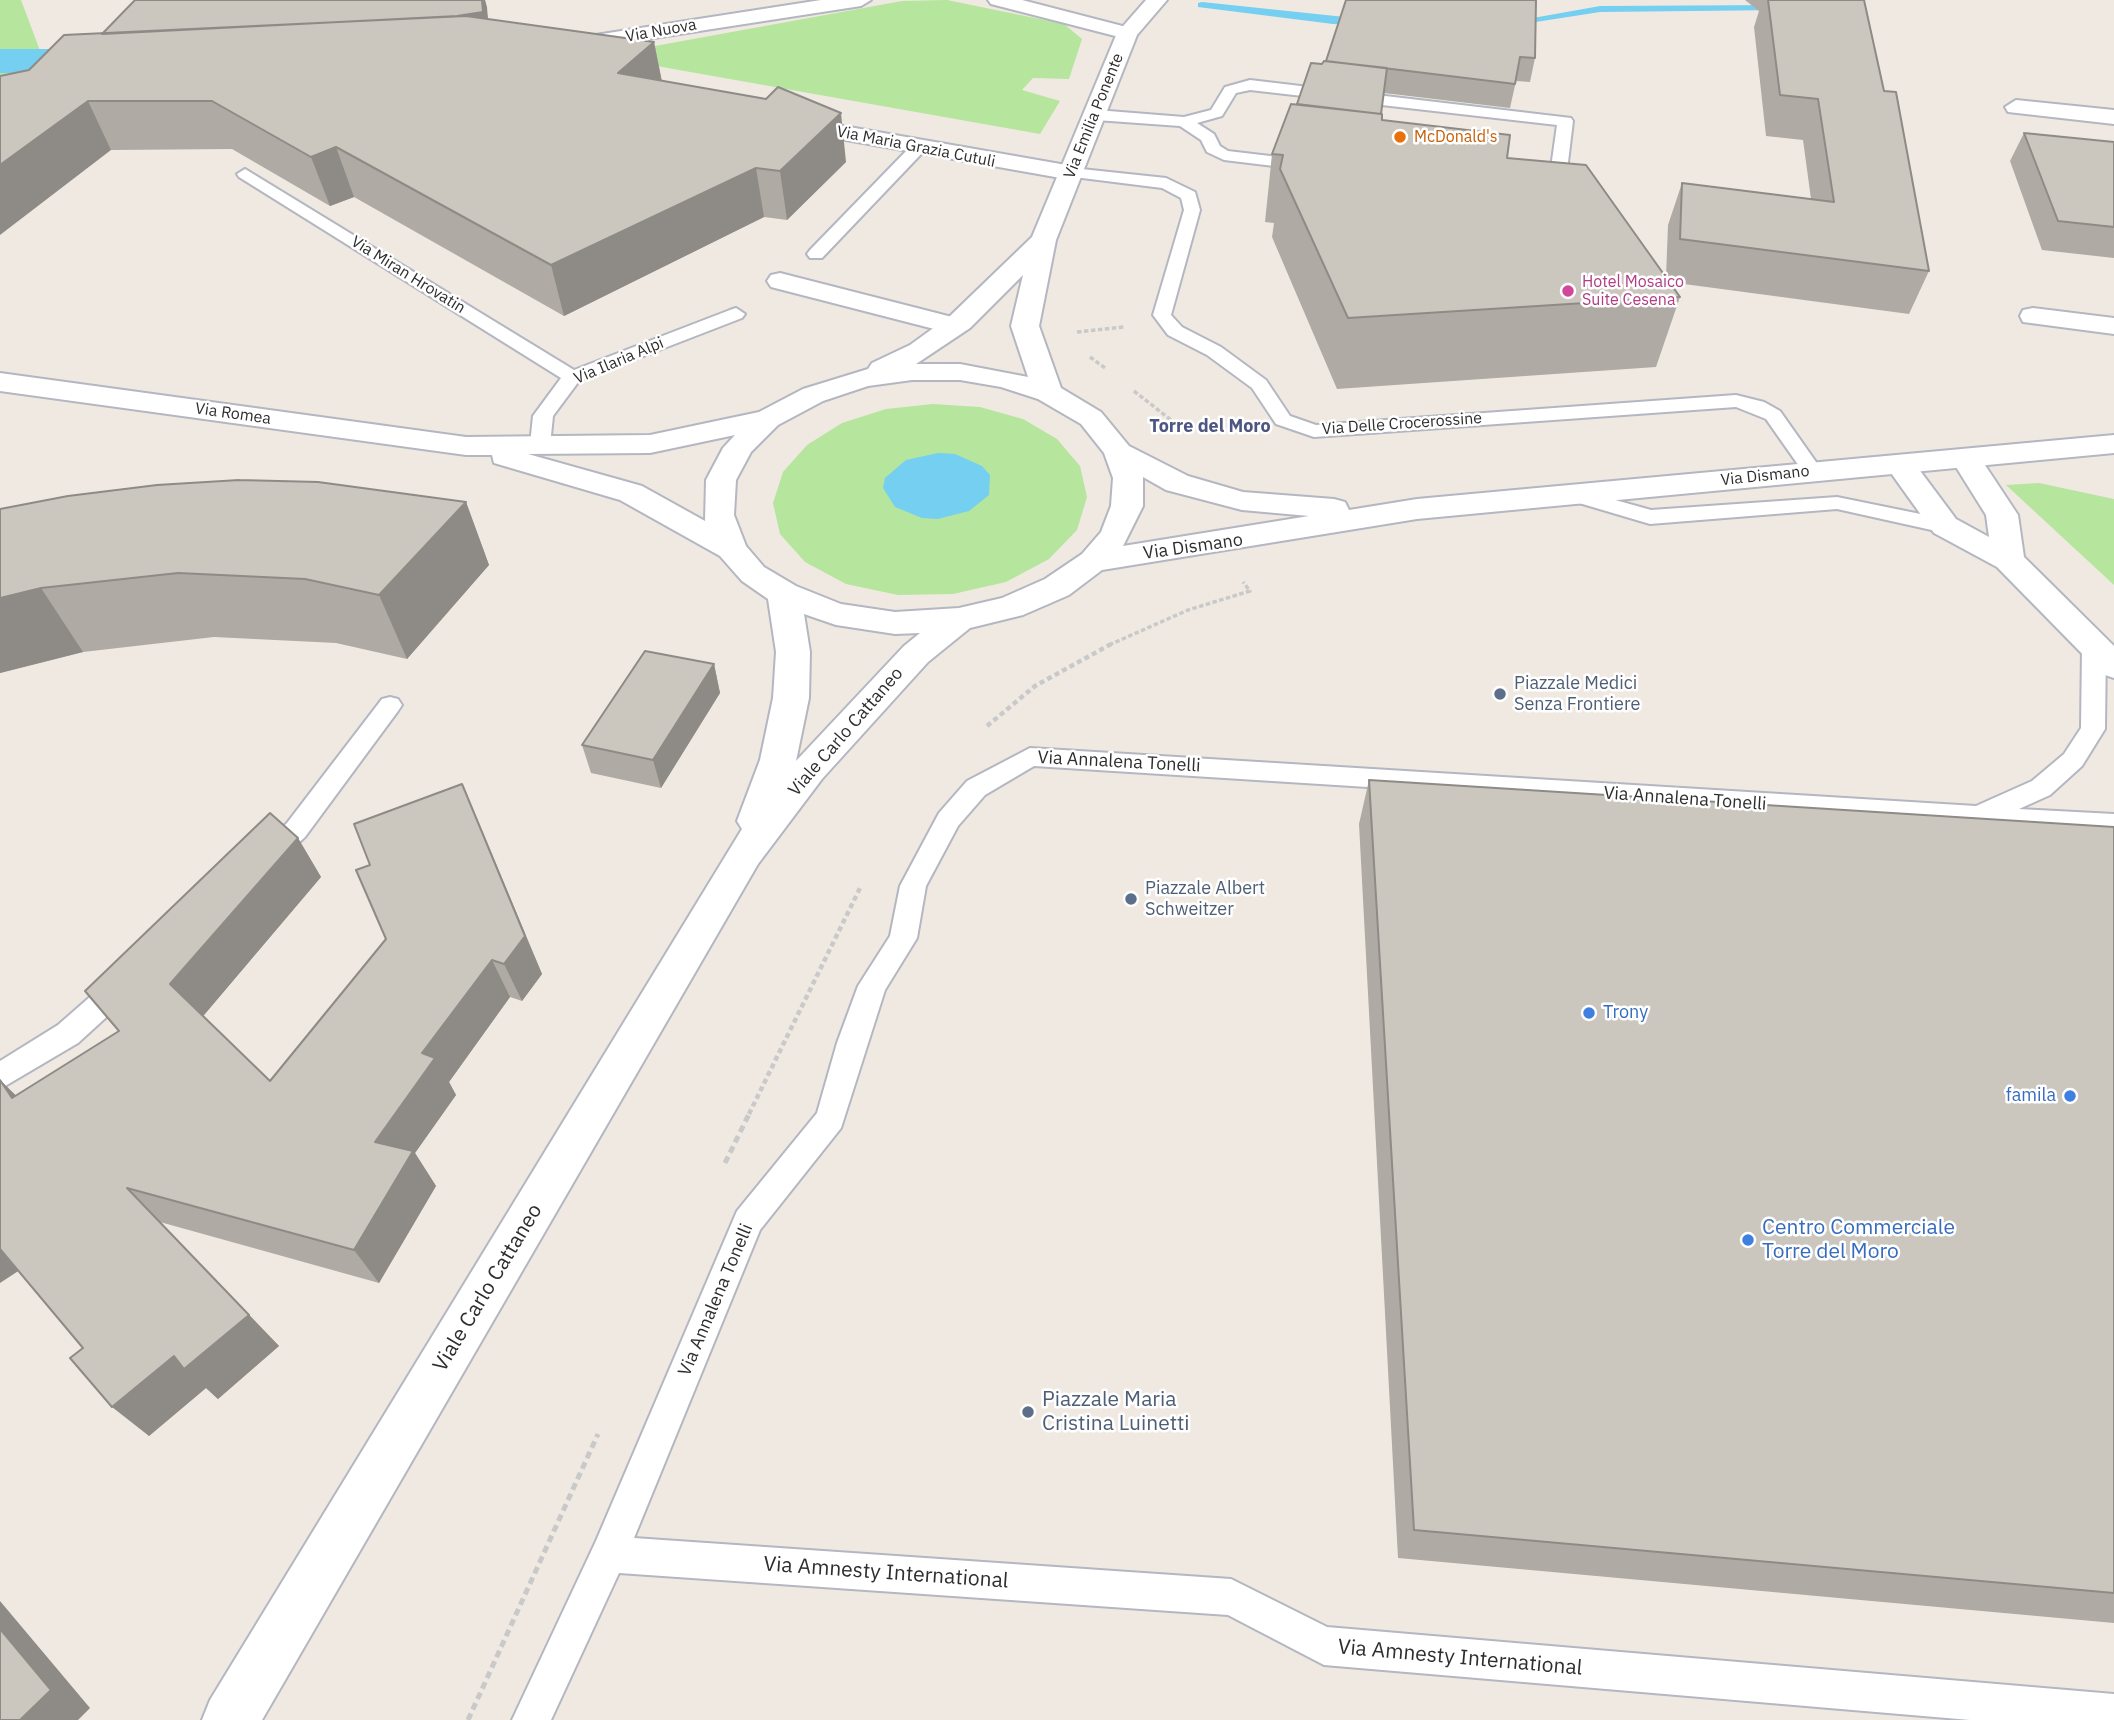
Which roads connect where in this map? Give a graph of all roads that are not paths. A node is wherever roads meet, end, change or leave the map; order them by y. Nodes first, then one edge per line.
1 (861, 0) edge
2 (998, 0) edge
3 (1151, 7) edge
4 (1127, 33) junction
5 (552, 47) edge
6 (2016, 107) dead end
7 (1220, 110) junction
8 (1096, 115) junction
9 (2114, 117) edge
10 (771, 120) edge
11 (1184, 122) junction
12 (1210, 143) junction
13 (918, 148) junction
14 (1072, 173) junction
15 (245, 174) edge
16 (1043, 240) junction
17 (816, 254) dead end
18 (780, 281) dead end
19 (736, 314) dead end
20 (2033, 316) dead end
21 (942, 323) dead end
22 (2114, 326) edge
23 (572, 377) junction
24 (864, 378) junction
25 (0, 382) edge
26 (1048, 393) junction
27 (768, 419) junction
28 (2114, 444) edge
29 (540, 445) junction
30 (466, 446) junction
31 (1118, 452) junction
32 (1966, 459) junction
33 (1900, 466) junction
34 (1813, 472) junction
35 (1576, 495) junction
36 (1417, 509) junction
37 (1945, 526) junction
38 (731, 549) junction
39 (2007, 559) junction
40 (1093, 561) junction
41 (784, 594) junction
42 (959, 619) junction
43 (2104, 657) edge
44 (390, 705) dead end
45 (1975, 817) junction
46 (2114, 824) edge
47 (744, 854) junction
48 (244, 877) edge
49 (903, 938) joint
50 (140, 969) edge
51 (0, 1076) edge
52 (609, 1554) junction
53 (2114, 1713) edge
54 (230, 1720) edge
55 (531, 1720) edge

1 - 5 main road, Via Nuova
2 - 4 main road
3 - 4 main road, Via Emilia Ponente
4 - 8 main road, Via Emilia Ponente
6 - 9 main road
7 - 11 lane
7 - 12 lane
7 - 12 lane
8 - 11 lane
8 - 14 main road, Via Emilia Ponente
10 - 13 main road, Via Maria Grazia Cutuli
11 - 12 lane
13 - 14 main road, Via Maria Grazia Cutuli
13 - 17 lane
14 - 16 main road, Via Emilia Ponente
14 - 34 lane, Via Delle Crocerossine
15 - 23 lane, Via Miran Hrovatin
16 - 24 main road, Via Emilia Ponente
16 - 26 main road, Via Emilia Ponente
18 - 21 main road
19 - 23 lane, Via Ilaria Alpi
20 - 22 main road
23 - 29 lane, Via Ilaria Alpi
24 - 26 main road
24 - 27 main road
25 - 30 main road, Via Romea
26 - 31 main road
27 - 29 main road, Via Romea
27 - 38 main road
28 - 32 main road, Via Dismano
29 - 30 main road, Via Romea
30 - 38 main road, Via Romea
31 - 36 main road, Via Dismano
31 - 40 main road
32 - 33 main road, Via Dismano
32 - 39 main road
33 - 34 main road, Via Dismano
33 - 37 main road
34 - 35 main road, Via Dismano
35 - 36 main road, Via Dismano
35 - 37 lane
36 - 40 main road, Via Dismano
37 - 39 main road
38 - 41 main road
39 - 43 main road
40 - 42 main road
41 - 42 main road
41 - 47 main road, Viale Carlo Cattaneo
42 - 47 main road, Viale Carlo Cattaneo
43 - 45 lane, Via Annalena Tonelli
44 - 48 lane
45 - 46 lane, Via Annalena Tonelli
45 - 49 lane, Via Annalena Tonelli
47 - 54 main road, Viale Carlo Cattaneo
49 - 52 lane, Via Annalena Tonelli
50 - 51 lane
52 - 53 lane, Via Amnesty International
52 - 55 lane, Via Annalena Tonelli

